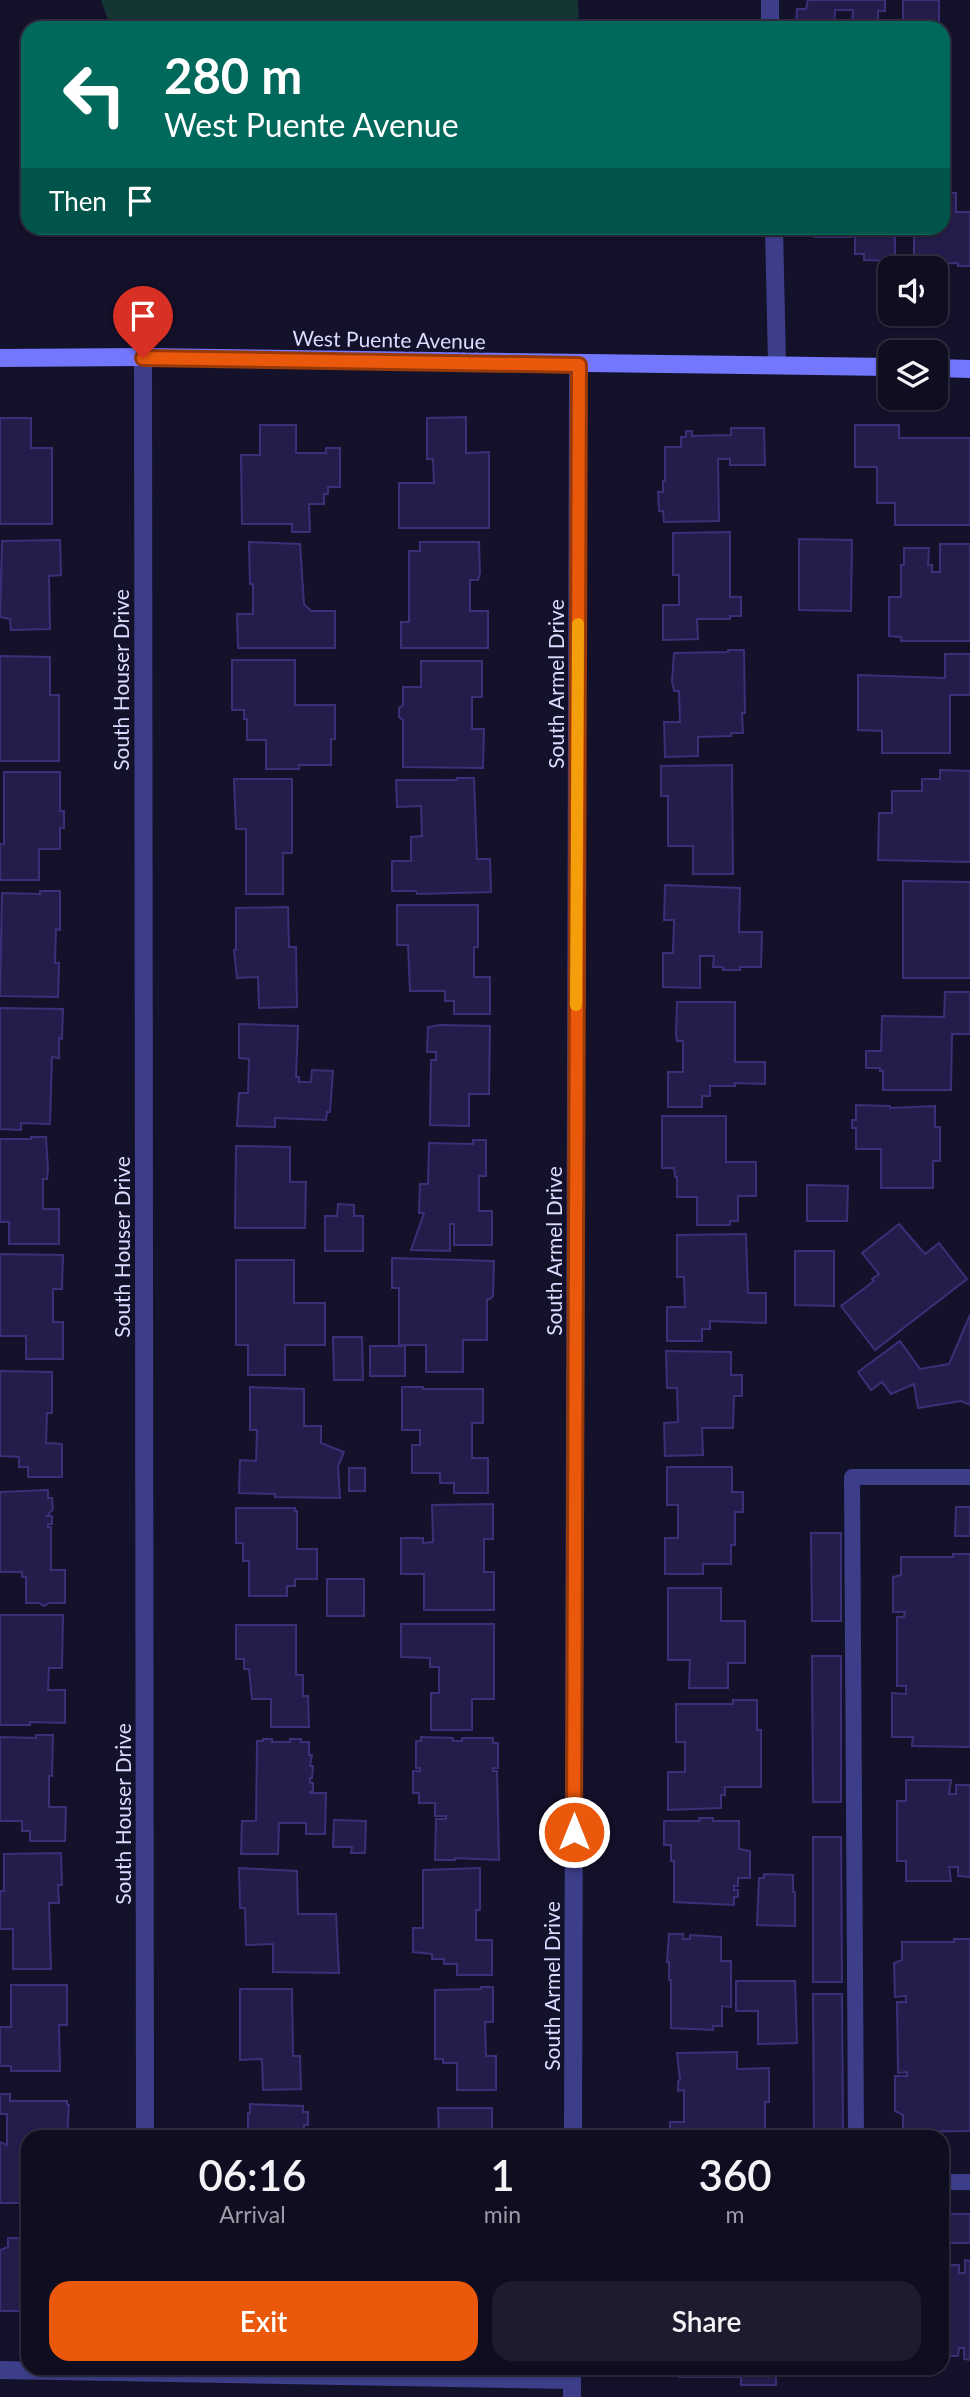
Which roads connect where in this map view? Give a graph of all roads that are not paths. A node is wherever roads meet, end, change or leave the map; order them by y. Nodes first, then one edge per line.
1 (769, 0) edge
2 (770, 21) edge
3 (774, 235) edge
4 (0, 358) edge
5 (143, 358) junction
6 (777, 364) junction
7 (579, 365) junction
8 (878, 367) edge
9 (948, 368) edge
10 (970, 369) edge
11 (970, 1477) edge
12 (145, 2130) edge
13 (573, 2130) edge
14 (856, 2130) edge
15 (949, 2182) edge
16 (970, 2182) edge
17 (0, 2370) edge
18 (21, 2370) edge
19 (300, 2375) edge
20 (572, 2382) edge

1 - 2 street
3 - 6 street
4 - 5 street, West Puente Avenue
5 - 7 street, West Puente Avenue
5 - 12 street, South Houser Drive
6 - 7 street, West Puente Avenue
6 - 8 street, West Puente Avenue
7 - 13 street, South Armel Drive
9 - 10 street
11 - 14 lane
15 - 16 lane
17 - 18 street
19 - 20 street

